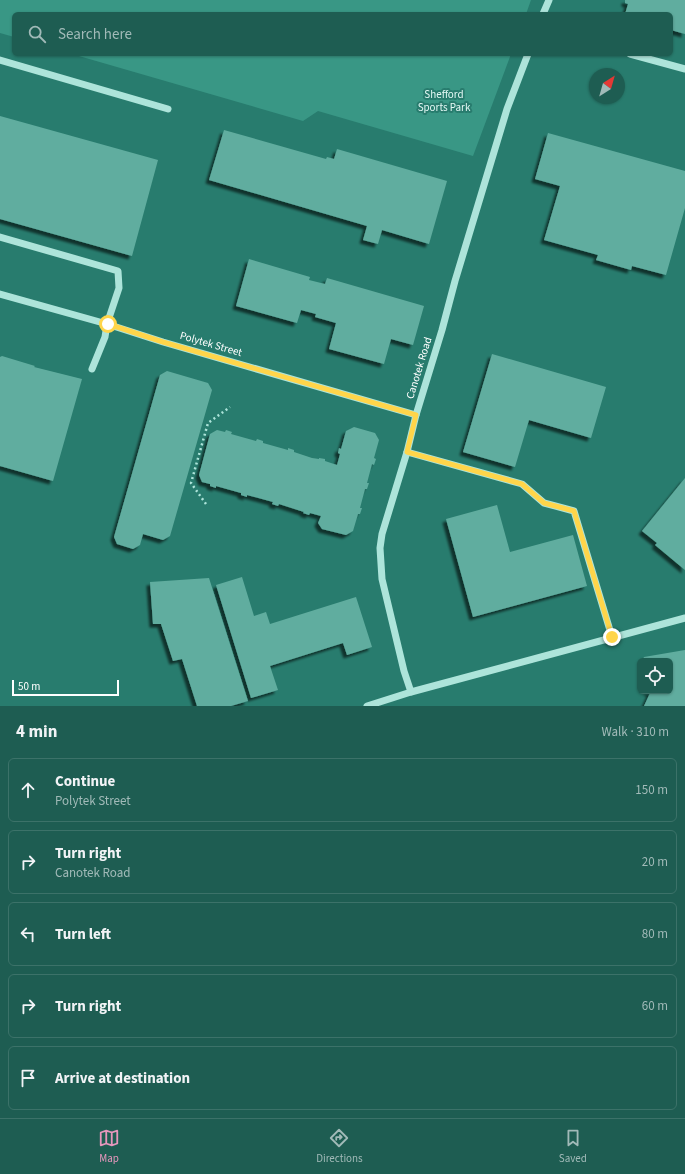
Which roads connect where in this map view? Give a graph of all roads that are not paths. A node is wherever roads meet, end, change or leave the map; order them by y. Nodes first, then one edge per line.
1 (548, 0) edge
2 (544, 12) edge
3 (527, 56) edge
4 (637, 56) edge
5 (0, 60) edge
6 (685, 70) edge
7 (168, 109) dead end
8 (0, 237) edge
9 (0, 294) edge
10 (108, 324) junction
11 (92, 369) dead end
12 (416, 415) junction
13 (407, 452) junction
14 (685, 618) edge
15 (612, 637) junction
16 (411, 692) junction
17 (367, 706) edge

1 - 2 street
3 - 12 street, Canotek Road
4 - 6 street
5 - 7 street
8 - 10 street
9 - 10 street, Polytek Street
10 - 11 street
10 - 12 street, Polytek Street
12 - 13 street, Canotek Road
13 - 15 street
13 - 16 street, Canotek Road
14 - 15 street
15 - 16 street
16 - 17 street

